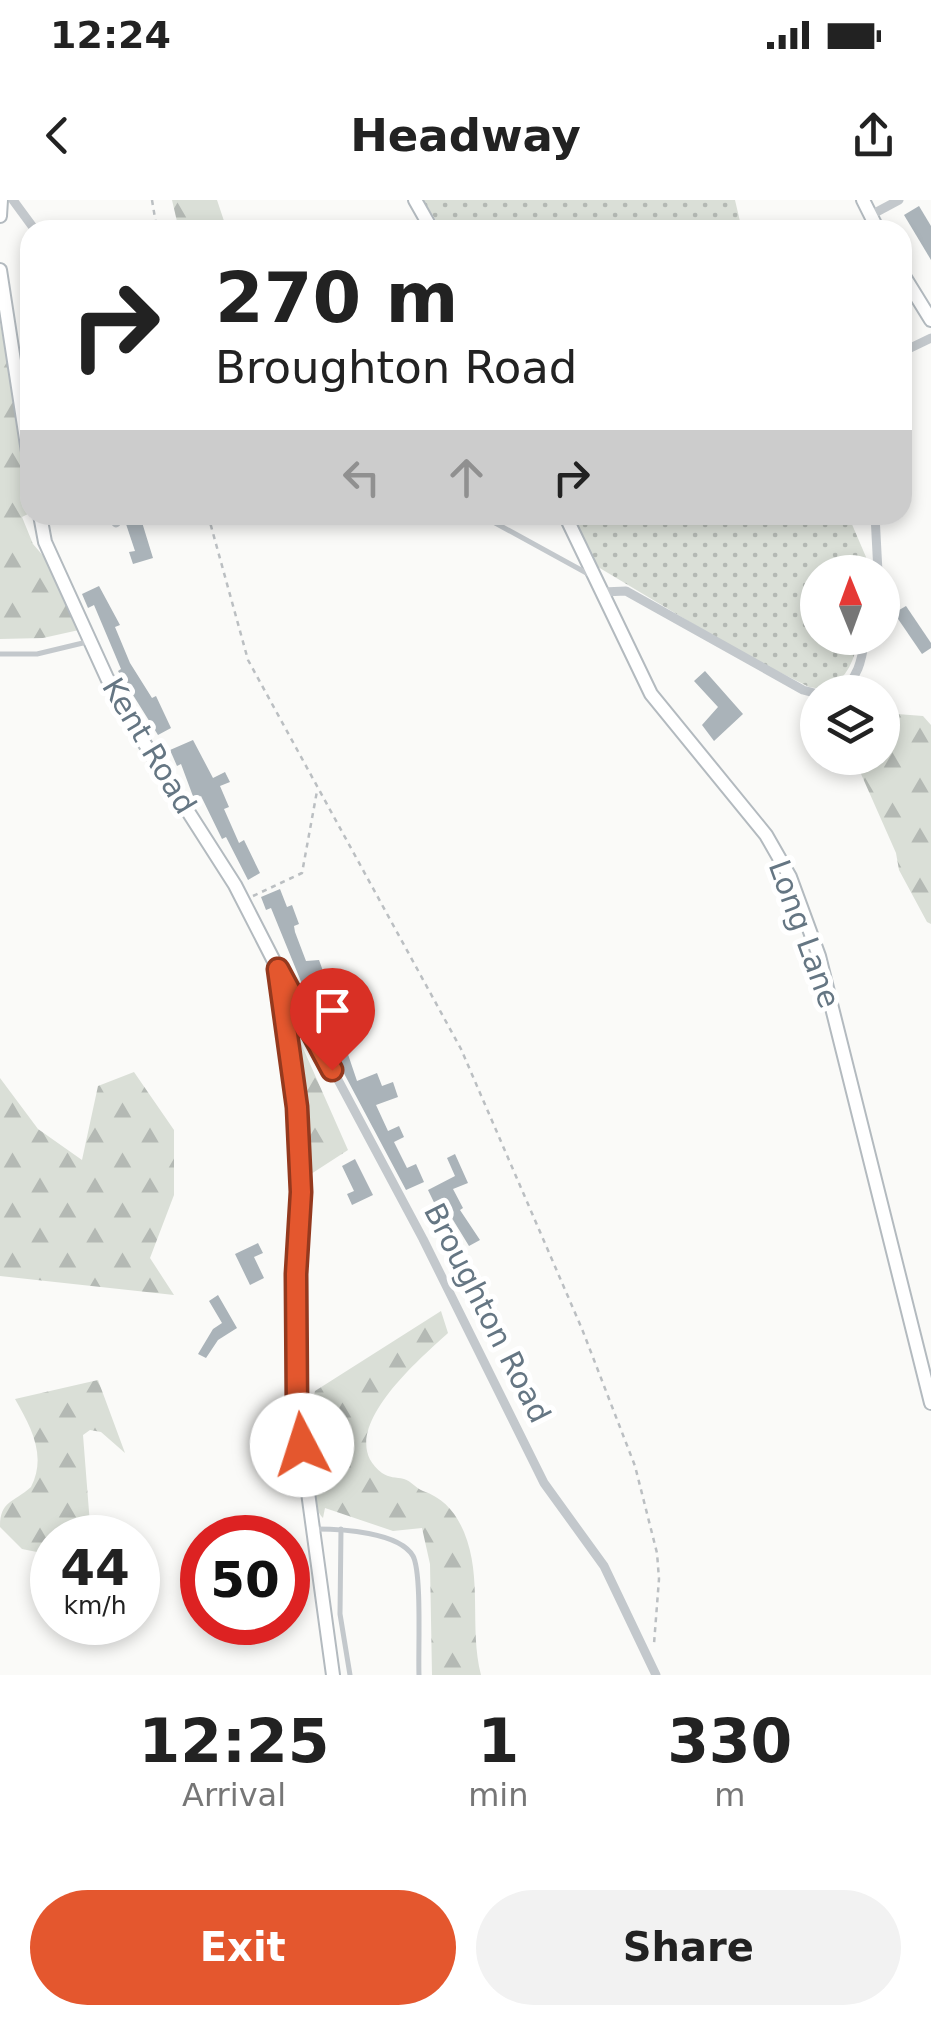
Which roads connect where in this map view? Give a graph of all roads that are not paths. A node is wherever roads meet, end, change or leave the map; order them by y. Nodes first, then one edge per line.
1 (1, 200) edge
2 (863, 200) edge
3 (899, 200) edge
4 (871, 215) junction
5 (0, 216) edge
6 (873, 220) edge
7 (0, 270) edge
8 (912, 289) edge
9 (931, 320) edge
10 (20, 400) edge
11 (42, 525) edge
12 (499, 525) edge
13 (570, 525) edge
14 (876, 525) edge
15 (877, 555) edge
16 (594, 577) junction
17 (602, 592) junction
18 (90, 642) junction
19 (0, 654) edge
20 (800, 688) edge
21 (278, 969) junction
22 (931, 1403) edge
23 (341, 1528) junction
24 (313, 1529) junction
25 (655, 1673) edge
26 (333, 1675) edge
27 (350, 1675) edge
28 (419, 1675) edge

1 - 5 main road
2 - 4 main road
3 - 4 street
4 - 6 main road
7 - 10 main road
8 - 9 main road
11 - 18 main road, Kent Road
12 - 16 lane
13 - 16 main road, Long Lane
14 - 15 street
16 - 17 main road, Long Lane
17 - 20 street
17 - 22 main road, Long Lane
18 - 19 lane
18 - 21 main road, Kent Road
21 - 24 main road, Kent Road
21 - 25 street, Broughton Road
23 - 24 lane
23 - 27 lane
23 - 28 lane
24 - 26 main road, Kent Road

